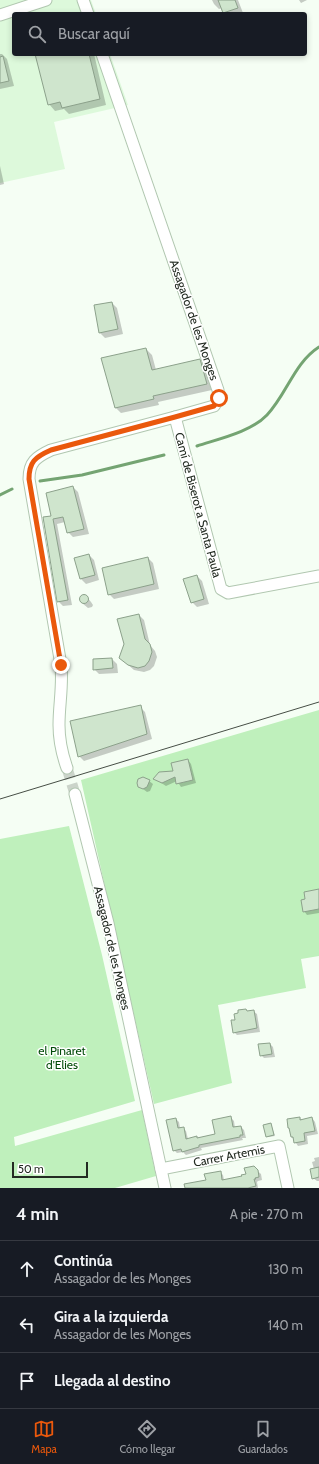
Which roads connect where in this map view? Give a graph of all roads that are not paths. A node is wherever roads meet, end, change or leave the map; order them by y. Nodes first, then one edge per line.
1 (46, 0) edge
2 (83, 0) edge
3 (87, 12) edge
4 (0, 15) edge
5 (103, 56) edge
6 (175, 417) junction
7 (319, 576) edge
8 (67, 768) tunnel mouth
9 (75, 794) tunnel mouth
10 (161, 1169) junction
11 (165, 1188) edge
12 (288, 1188) edge

1 - 4 street
2 - 3 street
5 - 6 street, Assagador de les Monges
6 - 7 street, Camí de Biserot a Santa Paula
6 - 8 street, Assagador de les Monges
9 - 10 street, Assagador de les Monges
10 - 11 street
10 - 12 street, Carrer Artemis

